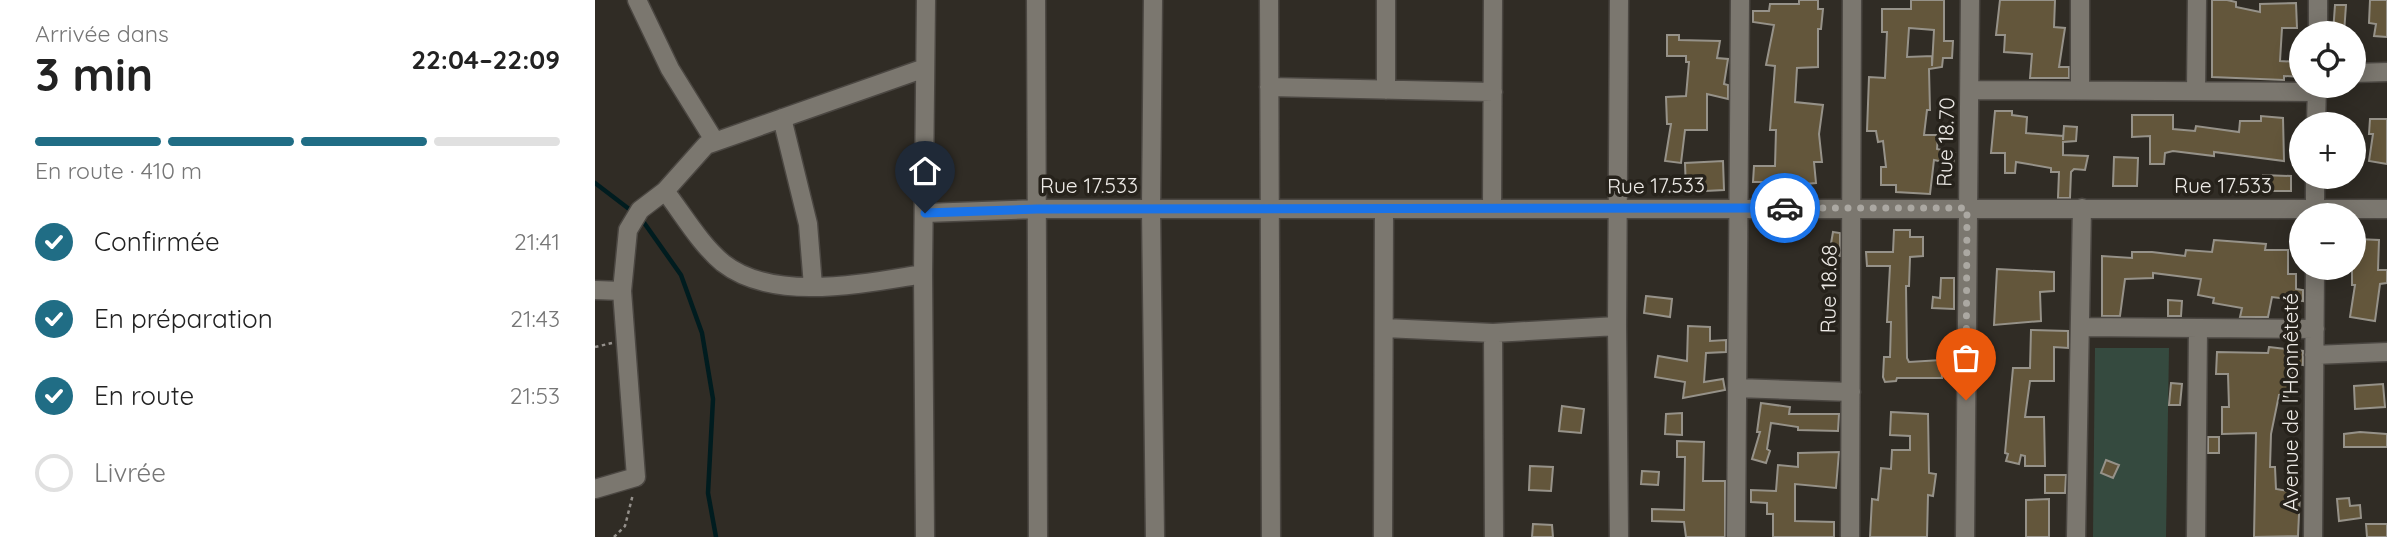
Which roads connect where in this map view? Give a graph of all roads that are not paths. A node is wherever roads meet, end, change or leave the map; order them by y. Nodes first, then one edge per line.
1 (637, 0) edge
2 (926, 0) edge
3 (1036, 0) edge
4 (1153, 0) edge
5 (1269, 0) edge
6 (1386, 0) edge
7 (1493, 0) edge
8 (1619, 0) edge
9 (1740, 0) edge
10 (1852, 0) edge
11 (1970, 0) edge
12 (2080, 0) edge
13 (2197, 0) edge
14 (2318, 0) edge
15 (2318, 21) edge
16 (925, 68) junction
17 (2387, 72) edge
18 (2366, 73) edge
19 (1269, 87) junction
20 (2289, 89) edge
21 (1386, 90) junction
22 (1971, 90) junction
23 (2080, 90) junction
24 (2196, 90) junction
25 (1493, 92) junction
26 (782, 118) junction
27 (714, 141) junction
28 (665, 191) junction
29 (1268, 208) junction
30 (1492, 208) junction
31 (1738, 208) junction
32 (1853, 208) junction
33 (1967, 208) junction
34 (2082, 208) junction
35 (1037, 209) junction
36 (1151, 209) junction
37 (1384, 209) junction
38 (1618, 209) junction
39 (2387, 209) edge
40 (2366, 210) edge
41 (2289, 212) edge
42 (925, 213) junction
43 (923, 274) junction
44 (2315, 280) edge
45 (813, 286) junction
46 (595, 290) edge
47 (622, 291) junction
48 (1617, 326) junction
49 (2080, 327) junction
50 (1385, 328) junction
51 (2197, 329) junction
52 (2315, 329) junction
53 (1493, 333) junction
54 (2387, 352) edge
55 (2313, 355) junction
56 (1737, 388) junction
57 (1850, 392) junction
58 (595, 489) edge
59 (925, 537) edge
60 (1038, 537) edge
61 (1155, 537) edge
62 (1271, 537) edge
63 (1383, 537) edge
64 (1494, 537) edge
65 (1619, 537) edge
66 (1736, 537) edge
67 (1850, 537) edge
68 (1965, 537) edge
69 (2076, 537) edge
70 (2196, 537) edge
71 (2313, 537) edge

1 - 27 street
2 - 16 street
3 - 35 street
4 - 36 street
5 - 19 street
6 - 21 street
7 - 25 street
8 - 38 street
9 - 31 street
10 - 32 street, Rue 18.68
11 - 22 street, Rue 18.70
12 - 23 street
13 - 24 street
14 - 15 street
16 - 26 street
16 - 42 street
17 - 18 street
19 - 21 street
19 - 29 street
20 - 24 street
21 - 25 street
22 - 23 street
22 - 33 street, Rue 18.70
23 - 24 street
25 - 30 street
26 - 27 street
26 - 45 street
27 - 28 street
28 - 45 street
28 - 47 street
29 - 36 street, Rue 17.533
29 - 37 street, Rue 17.533
29 - 62 street
30 - 37 street, Rue 17.533
30 - 38 street, Rue 17.533
31 - 32 street, Rue 17.533
31 - 38 street, Rue 17.533
31 - 56 street
32 - 33 street, Rue 17.533
32 - 57 street, Rue 18.68
33 - 34 street, Rue 17.533
33 - 68 street, Rue 18.70
34 - 41 street, Rue 17.533
34 - 49 street
35 - 36 street, Rue 17.533
35 - 42 street, Rue 17.533
35 - 60 street
36 - 61 street
37 - 50 street
38 - 48 street
39 - 40 street, Rue 17.533
42 - 43 street
43 - 45 street
43 - 59 street
44 - 52 street, Avenue de l'Honnêteté
46 - 47 street
47 - 58 street
48 - 53 street
48 - 65 street
49 - 51 street
49 - 69 street
50 - 53 street
50 - 63 street
51 - 52 street
51 - 70 street
52 - 55 street, Avenue de l'Honnêteté
53 - 64 street
54 - 55 street
55 - 71 street, Avenue de l'Honnêteté
56 - 57 street
56 - 66 street
57 - 67 street, Rue 18.68

